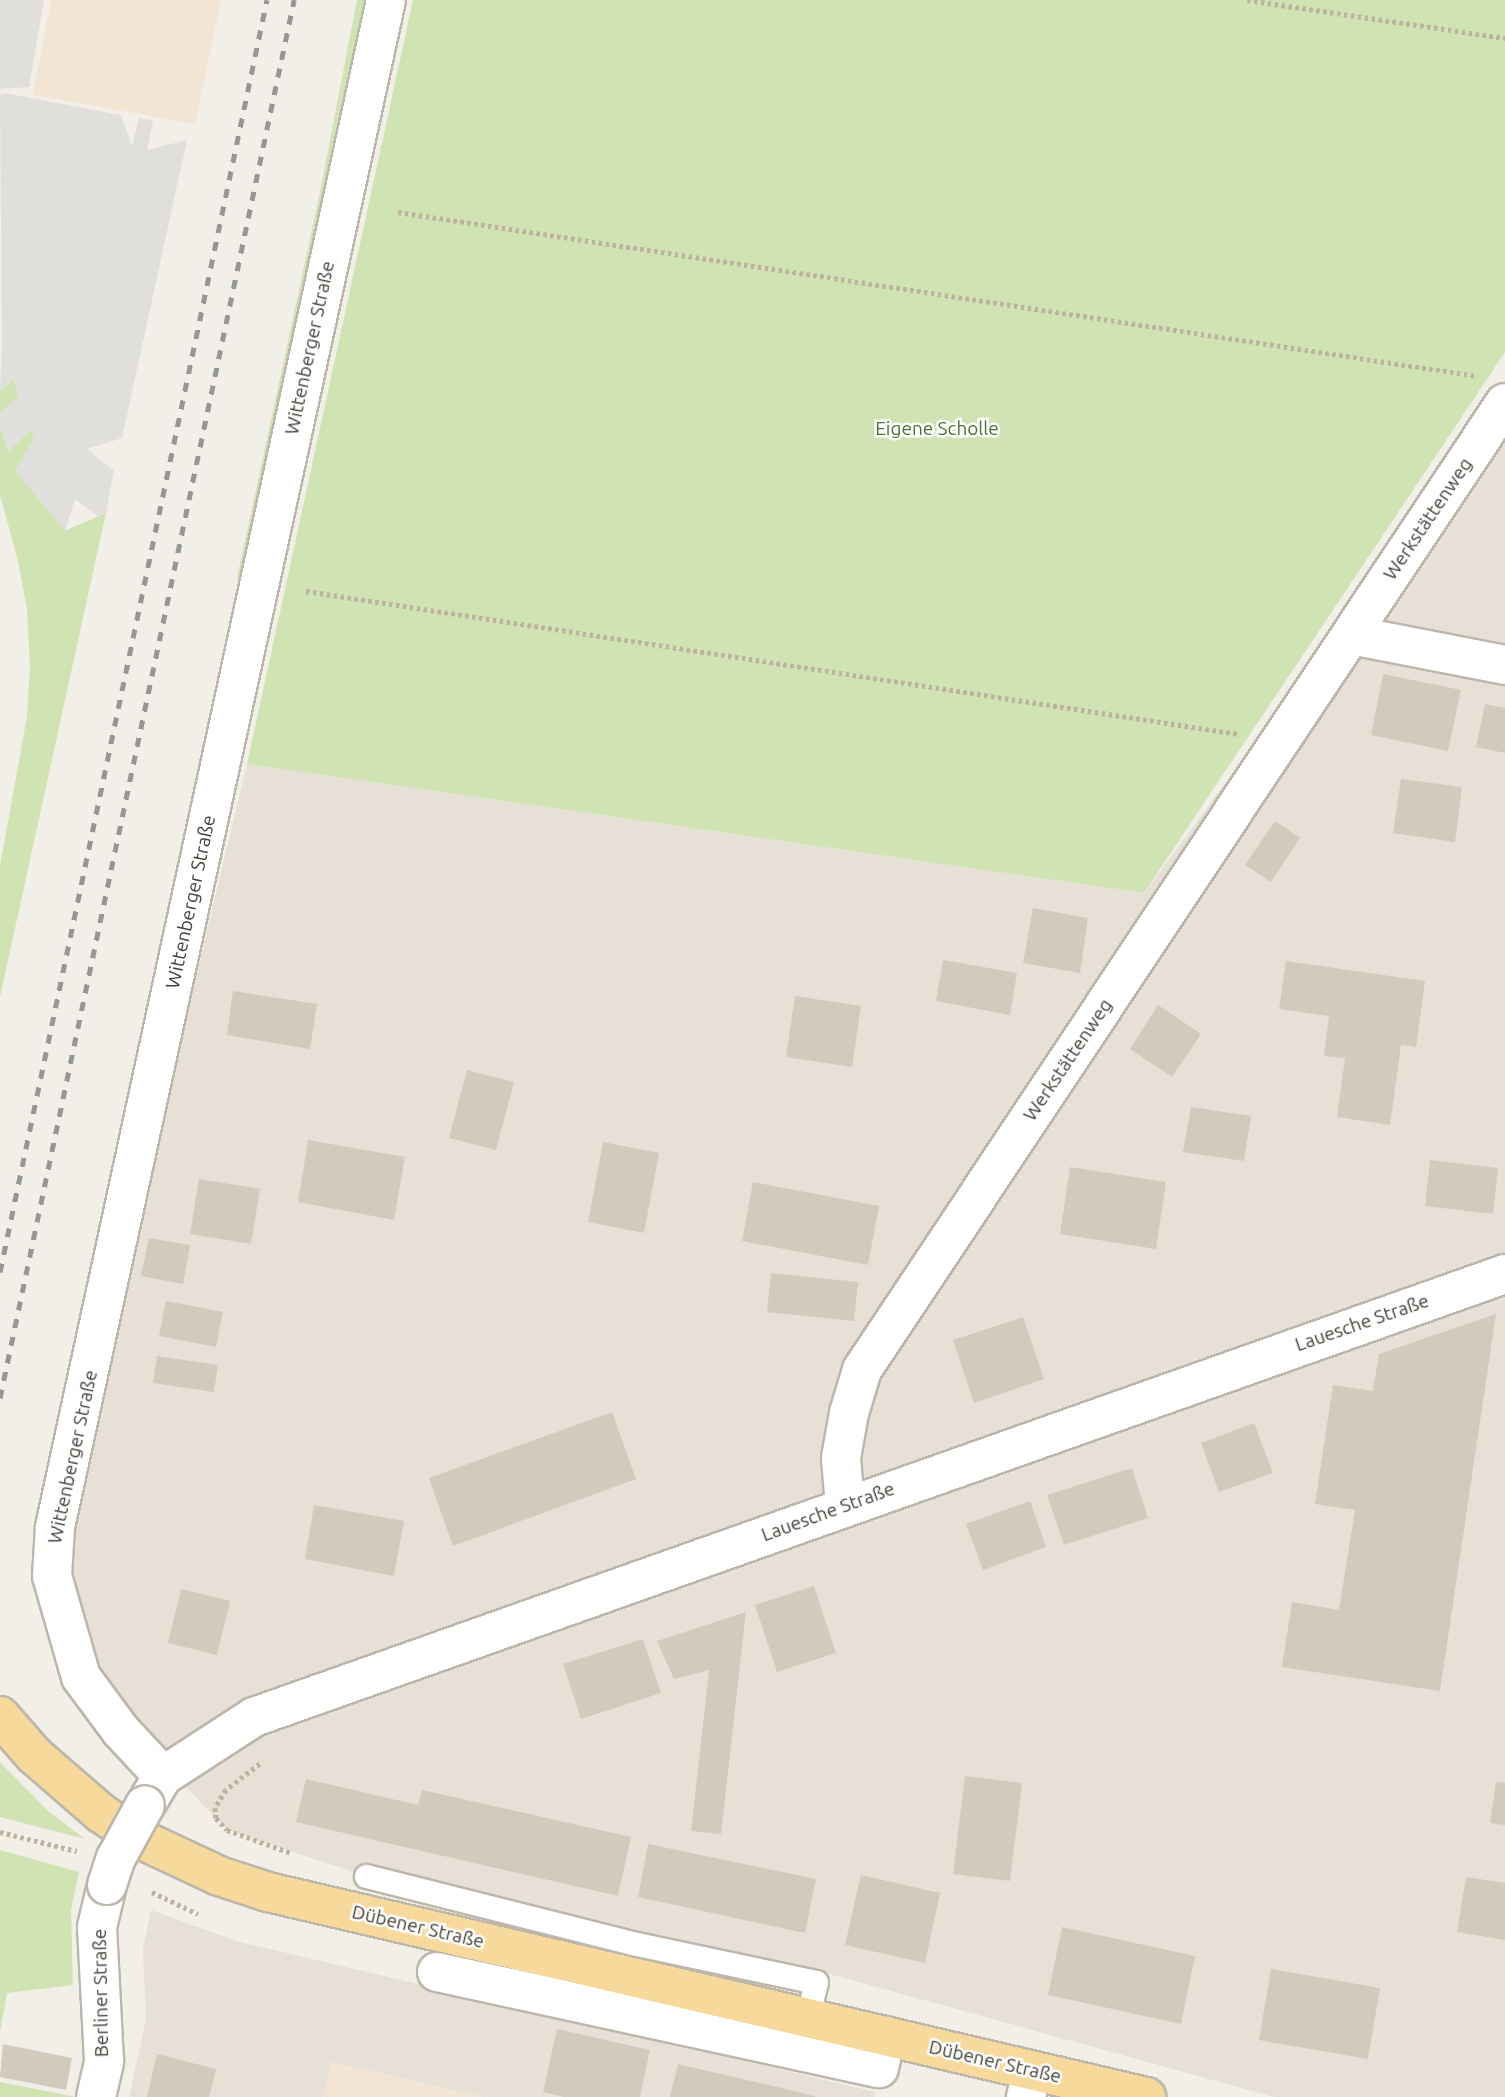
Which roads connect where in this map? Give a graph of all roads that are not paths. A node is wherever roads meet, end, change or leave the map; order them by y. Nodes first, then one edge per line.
1 (386, 0) edge
2 (1492, 390) edge
3 (1350, 635) junction
4 (1505, 665) edge
5 (1505, 1274) edge
6 (845, 1506) junction
7 (0, 1716) edge
8 (154, 1791) junction
9 (366, 1876) dead end
10 (437, 1972) dead end
11 (807, 2018) junction
12 (886, 2036) junction
13 (1029, 2084) edge
14 (96, 2097) edge
15 (1146, 2097) edge

1 - 8 street, Wittenberger Straße
2 - 3 street, Werkstättenweg
3 - 4 street
3 - 6 street, Werkstättenweg
5 - 6 street, Lauesche Straße
6 - 8 street, Lauesche Straße
7 - 11 main road, Dübener Straße
8 - 14 street, Berliner Straße, bridge
9 - 11 lane
10 - 12 street, Dübener Straße
11 - 12 main road, Dübener Straße
12 - 13 main road, Dübener Straße
13 - 15 main road, Dübener Straße

